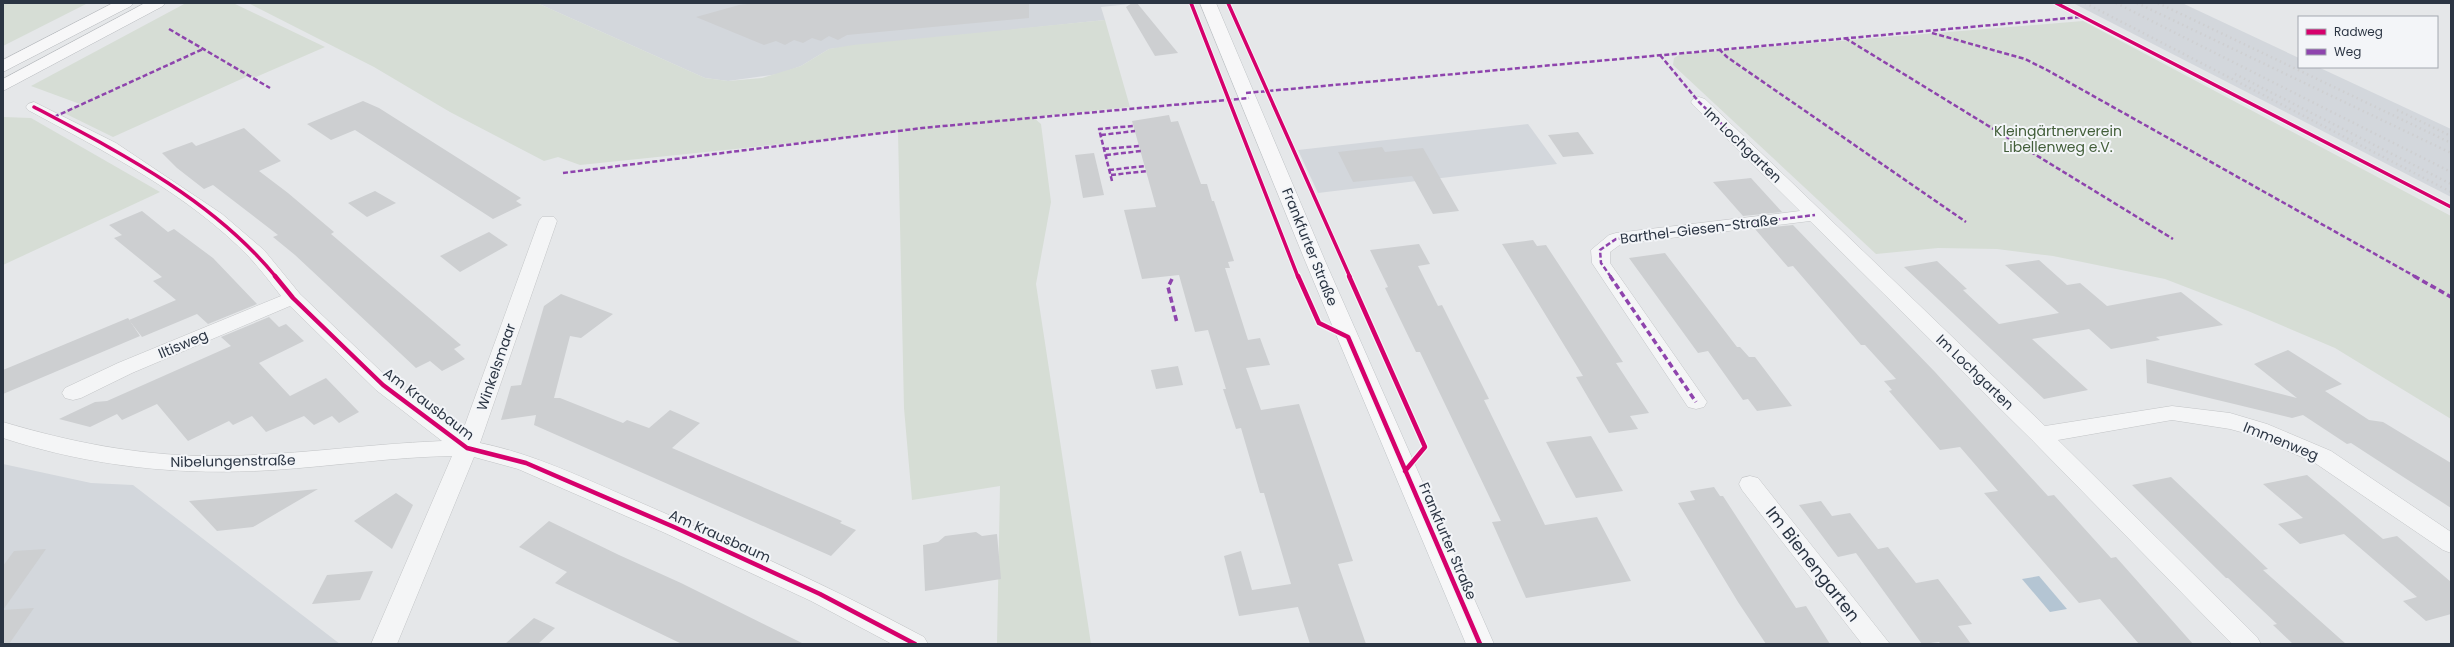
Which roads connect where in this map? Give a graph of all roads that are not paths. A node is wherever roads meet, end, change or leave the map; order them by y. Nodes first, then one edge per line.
1 (125, 3) edge
2 (157, 3) edge
3 (1208, 3) edge
4 (3, 67) edge
5 (3, 86) edge
6 (1699, 102) dead end
7 (34, 107) dead end
8 (1815, 215) junction
9 (548, 221) dead end
10 (293, 298) junction
11 (73, 393) dead end
12 (1696, 402) dead end
13 (3, 430) edge
14 (2040, 435) junction
15 (467, 448) junction
16 (1750, 484) dead end
17 (2451, 544) edge
18 (384, 644) edge
19 (915, 644) edge
20 (1480, 644) edge
21 (1877, 644) edge
22 (2248, 644) edge

1 - 4 main road
2 - 5 main road
3 - 20 main road, Frankfurter Straße
6 - 8 street, Im Lochgarten
7 - 10 street, Am Krausbaum
8 - 12 street, Barthel-Giesen-Straße
8 - 14 street, Im Lochgarten
9 - 15 street, Winkelsmaar
10 - 11 street, Iltisweg
10 - 15 street, Am Krausbaum
13 - 15 street, Nibelungenstraße
14 - 17 street, Immenweg
14 - 22 street, Im Lochgarten
15 - 18 street, Winkelsmaar
15 - 19 street, Am Krausbaum
16 - 21 street, Im Bienengarten

